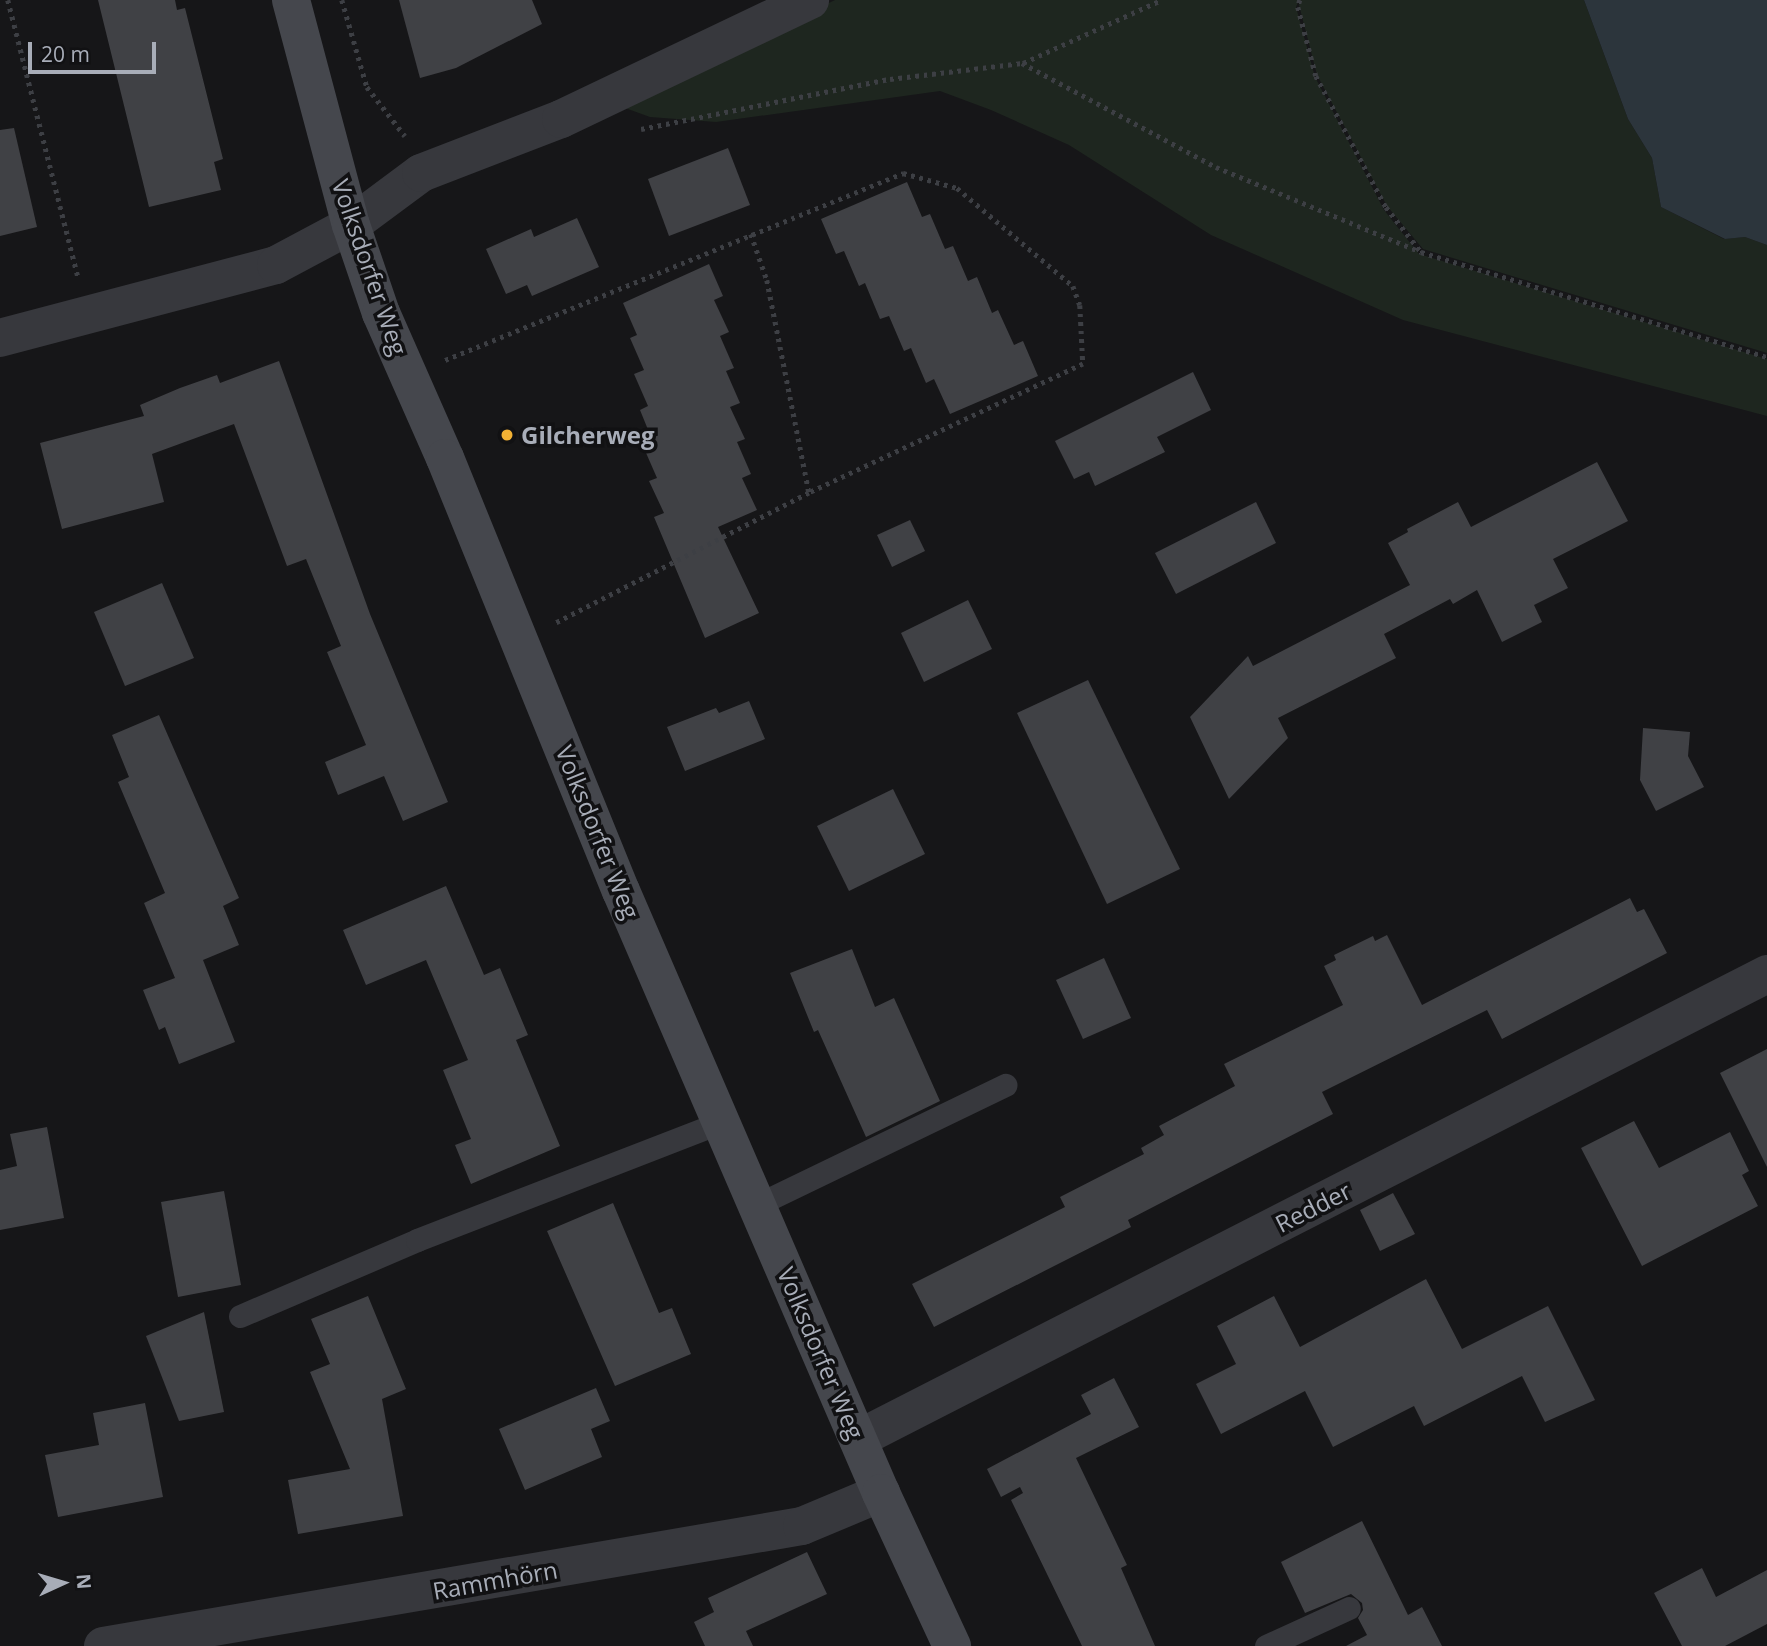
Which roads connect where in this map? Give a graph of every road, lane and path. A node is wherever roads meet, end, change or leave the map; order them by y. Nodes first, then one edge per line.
1 (8, 0) edge
2 (291, 0) edge
3 (342, 0) edge
4 (810, 0) edge
5 (1161, 0) edge
6 (1300, 0) edge
7 (1022, 63) junction
8 (627, 132) dead end
9 (408, 142) dead end
10 (351, 225) junction
11 (751, 234) junction
12 (1421, 252) junction
13 (88, 315) junction
14 (0, 338) edge
15 (1767, 357) edge
16 (408, 375) junction
17 (810, 493) junction
18 (519, 641) junction
19 (1767, 974) edge
20 (1005, 1086) dead end
21 (721, 1122) junction
22 (757, 1205) junction
23 (240, 1316) dead end
24 (858, 1439) junction
25 (881, 1493) junction
26 (1349, 1608) dead end
27 (103, 1646) edge
28 (952, 1646) edge
29 (1265, 1646) edge

1 - 13 path
2 - 10 street, Volksdorfer Weg
3 - 9 path
4 - 10 street
5 - 7 path
6 - 12 path
7 - 8 path
7 - 12 path
10 - 13 street
10 - 16 street, Volksdorfer Weg
11 - 16 path
11 - 17 path
11 - 17 path
12 - 15 path
13 - 14 street
16 - 18 street, Volksdorfer Weg
17 - 18 path
18 - 21 street, Volksdorfer Weg
19 - 24 street, Redder
20 - 22 lane
21 - 22 street, Volksdorfer Weg
21 - 23 lane
22 - 24 street, Volksdorfer Weg
24 - 25 street, Volksdorfer Weg
25 - 27 street, Rammhörn
25 - 28 street, Volksdorfer Weg
26 - 29 lane

